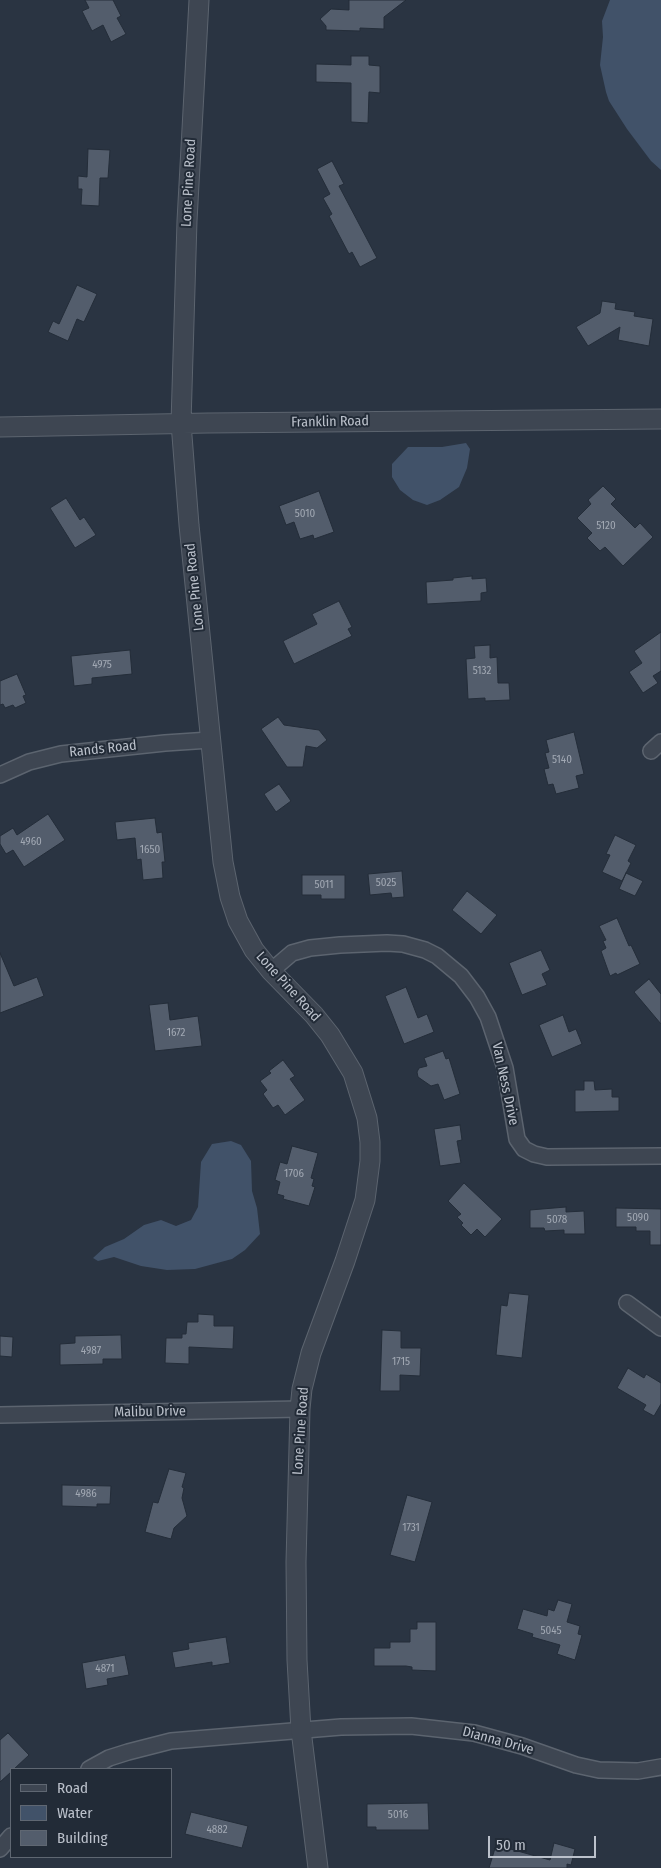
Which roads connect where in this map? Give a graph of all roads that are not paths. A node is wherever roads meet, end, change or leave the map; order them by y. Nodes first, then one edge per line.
1 (198, 0) edge
2 (661, 419) edge
3 (181, 423) junction
4 (0, 427) edge
5 (210, 740) junction
6 (0, 775) edge
7 (271, 971) junction
8 (661, 1156) edge
9 (627, 1303) dead end
10 (661, 1328) edge
11 (300, 1409) junction
12 (0, 1415) edge
13 (301, 1730) junction
14 (661, 1767) edge
15 (91, 1768) edge
16 (10, 1837) edge
17 (0, 1850) edge
18 (318, 1868) edge

1 - 3 street, Lone Pine Road
2 - 3 street, Franklin Road
3 - 4 street, Franklin Road
3 - 5 street, Lone Pine Road
5 - 6 street, Rands Road
5 - 7 street, Lone Pine Road
7 - 8 street, Van Ness Drive
7 - 11 street, Lone Pine Road
9 - 10 street
11 - 12 street, Malibu Drive
11 - 13 street, Lone Pine Road
13 - 14 street, Dianna Drive
13 - 15 street
13 - 18 street, Lone Pine Road
16 - 17 street

